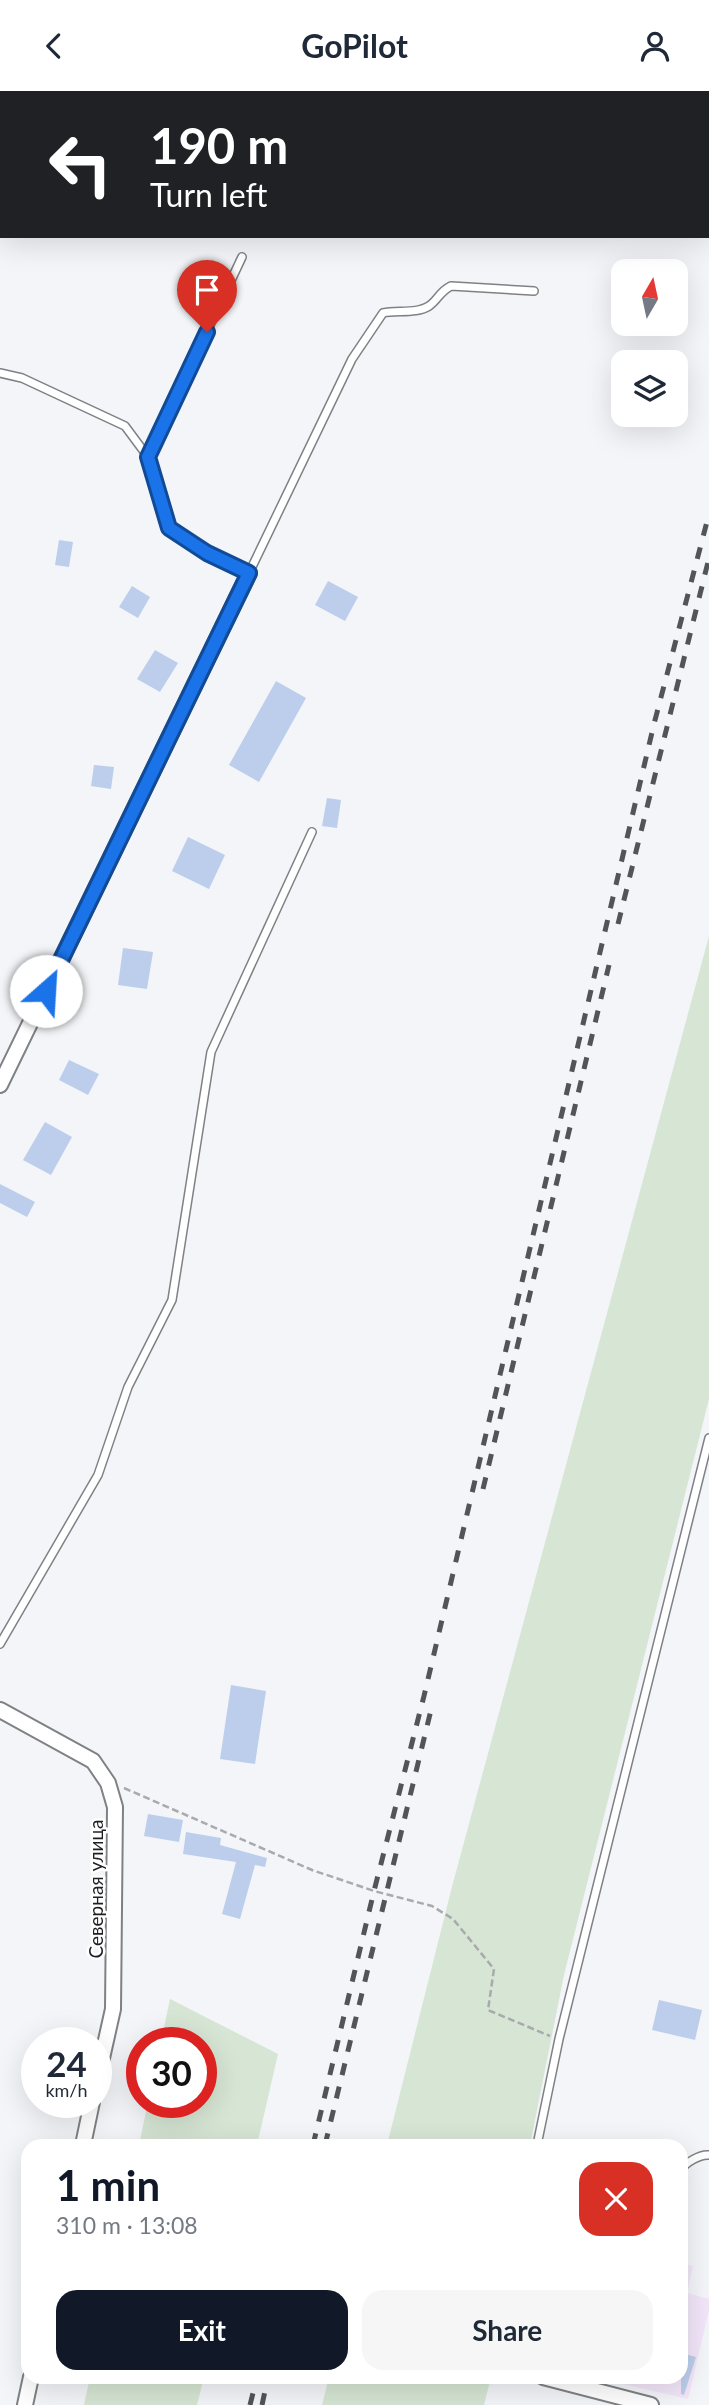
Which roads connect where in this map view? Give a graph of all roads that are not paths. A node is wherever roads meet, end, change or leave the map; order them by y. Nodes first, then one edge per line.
1 (242, 257) dead end
2 (534, 291) dead end
3 (0, 373) edge
4 (148, 457) junction
5 (249, 573) junction
6 (312, 832) dead end
7 (0, 1085) edge
8 (709, 1439) edge
9 (0, 1644) edge
10 (0, 1710) edge
11 (109, 2027) edge
12 (89, 2118) edge
13 (84, 2139) edge
14 (538, 2139) edge
15 (709, 2155) edge
16 (688, 2163) edge
17 (30, 2384) edge
18 (565, 2384) edge
19 (620, 2401) edge
20 (25, 2405) edge
21 (652, 2405) edge

1 - 4 lane
2 - 5 lane
3 - 4 lane
4 - 5 lane
5 - 7 street
6 - 9 lane
8 - 14 lane
10 - 11 street, Северная улица
12 - 13 street
15 - 16 lane
17 - 20 street
18 - 19 street
19 - 21 street

